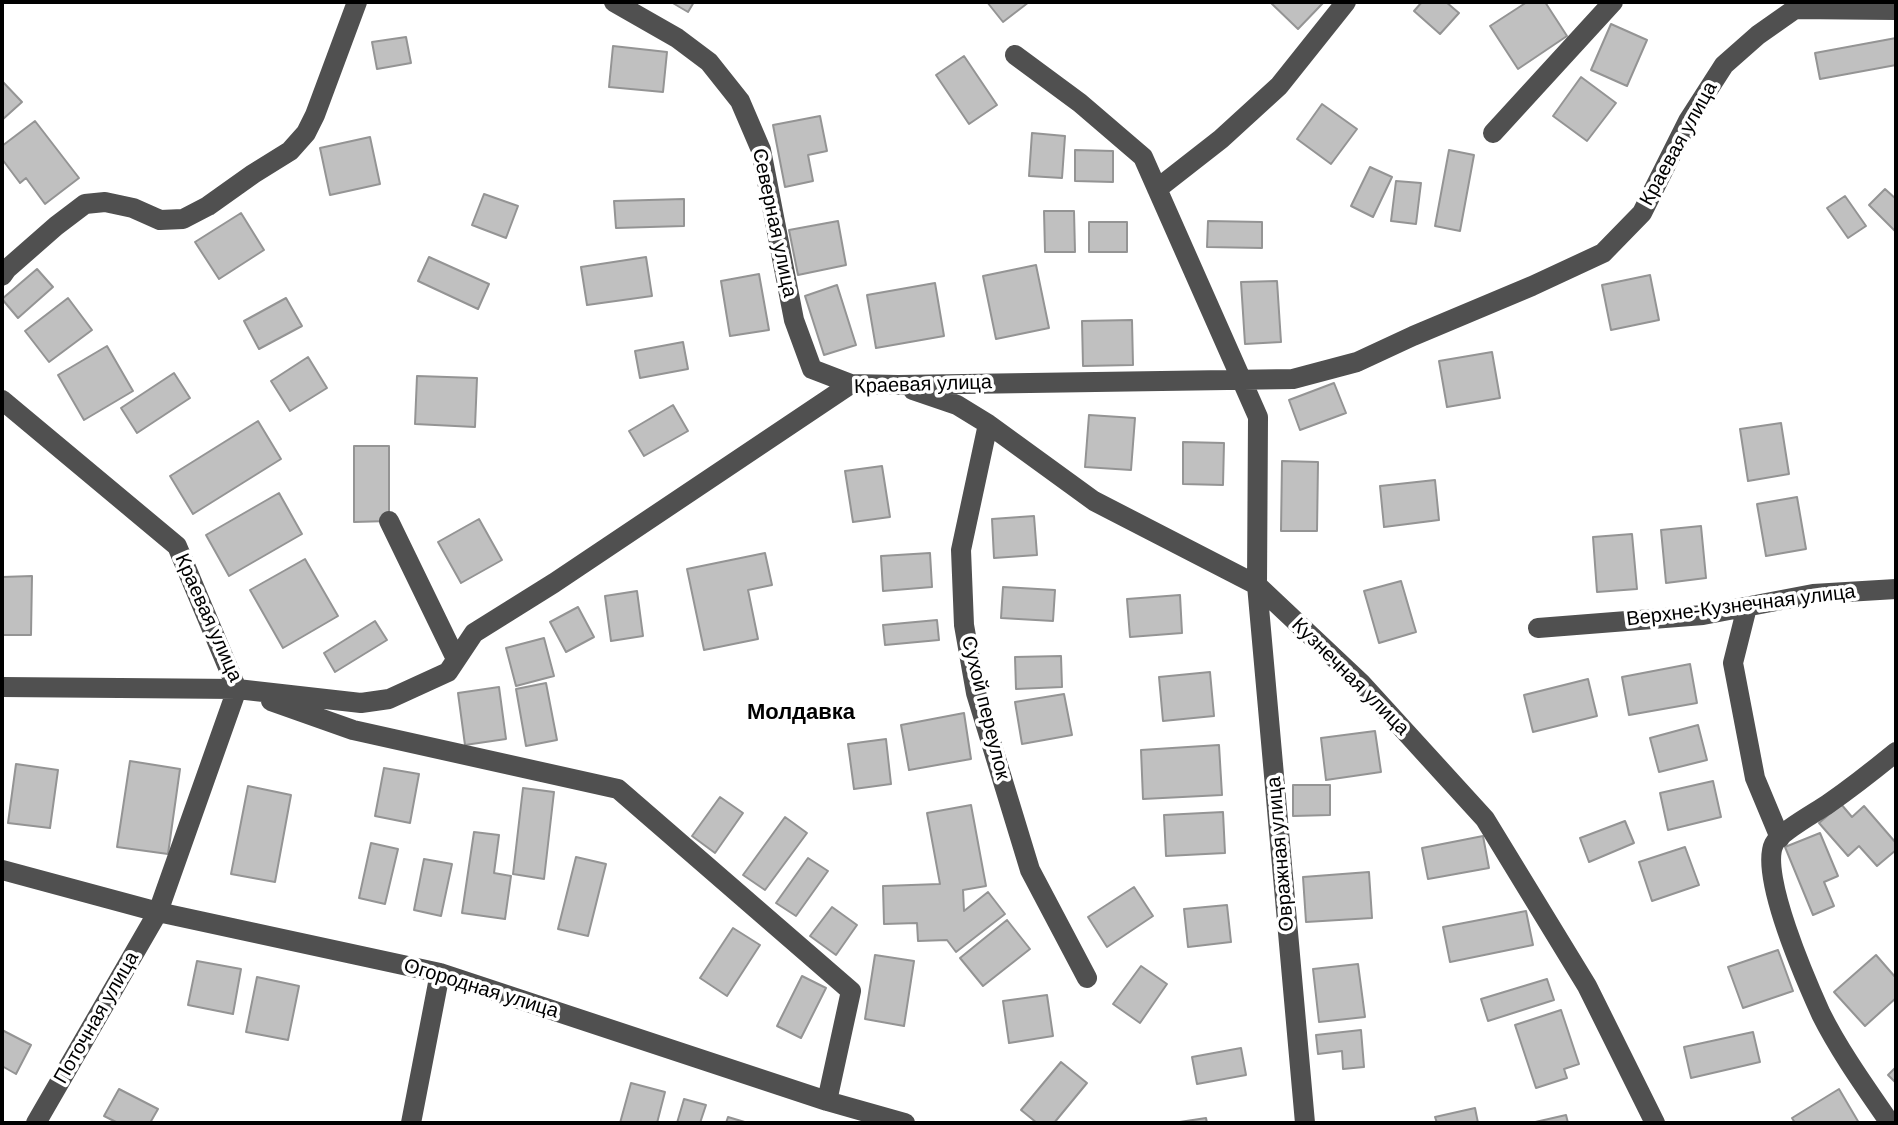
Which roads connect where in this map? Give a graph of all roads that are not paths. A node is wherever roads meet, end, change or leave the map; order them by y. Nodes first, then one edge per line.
1 (357, 2) edge
2 (614, 2) edge
3 (1346, 2) edge
4 (1613, 2) edge
5 (1896, 10) edge
6 (1015, 55) dead end
7 (1493, 133) dead end
8 (1157, 189) junction
9 (2, 276) edge
10 (1240, 379) junction
11 (851, 384) junction
12 (898, 385) junction
13 (2, 400) edge
14 (988, 424) junction
15 (389, 521) dead end
16 (1257, 585) junction
17 (1896, 589) edge
18 (1747, 607) junction
19 (1538, 628) dead end
20 (456, 659) junction
21 (2, 687) edge
22 (237, 689) junction
23 (1896, 752) edge
24 (1780, 838) junction
25 (2, 870) edge
26 (158, 912) junction
27 (440, 973) junction
28 (1087, 978) dead end
29 (827, 1101) junction
30 (36, 1123) edge
31 (411, 1123) edge
32 (905, 1123) edge
33 (1305, 1123) edge
34 (1655, 1123) edge
35 (1890, 1123) edge

1 - 9 street
2 - 11 street, Северная улица
3 - 8 street
4 - 7 street
5 - 10 street, Краевая улица
6 - 8 street, Овражная улица
8 - 10 street, Овражная улица
10 - 12 street, Краевая улица
10 - 16 street, Овражная улица
11 - 12 street, Краевая улица
11 - 20 street, Краевая улица
12 - 14 street, Кузнечная улица
13 - 22 street, Краевая улица
14 - 16 street, Кузнечная улица
14 - 28 street, Сухой переулок
15 - 20 street
16 - 33 street, Овражная улица
16 - 34 street, Кузнечная улица
17 - 18 street, Верхне-Кузнечная улица
18 - 19 street, Верхне-Кузнечная улица
18 - 24 street
20 - 22 street, Краевая улица
21 - 22 street
22 - 26 street, Поточная улица
22 - 29 street
23 - 24 street
24 - 35 street
25 - 26 street, Огородная улица
26 - 27 street, Огородная улица
26 - 30 street, Поточная улица
27 - 29 street, Огородная улица
27 - 31 street
29 - 32 street, Огородная улица

